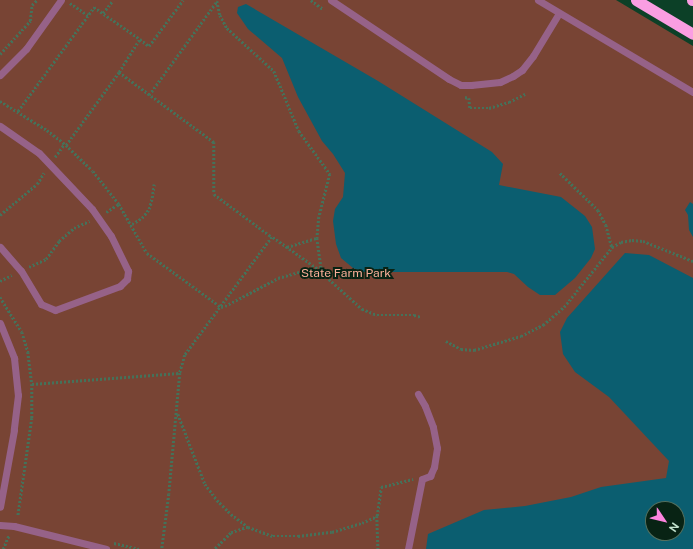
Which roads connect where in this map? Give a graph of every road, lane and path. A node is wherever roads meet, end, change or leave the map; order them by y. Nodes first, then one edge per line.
1 (37, 0) edge
2 (61, 0) edge
3 (65, 0) edge
4 (113, 0) edge
5 (183, 0) edge
6 (218, 0) edge
7 (331, 0) edge
8 (538, 0) edge
9 (636, 0) edge
10 (103, 13) junction
11 (559, 13) junction
12 (88, 15) junction
13 (693, 34) edge
14 (140, 39) junction
15 (0, 54) edge
16 (119, 72) junction
17 (0, 75) edge
18 (693, 92) edge
19 (149, 95) junction
20 (0, 101) edge
21 (18, 111) junction
22 (0, 126) edge
23 (65, 145) junction
24 (50, 164) junction
25 (560, 173) dead end
26 (154, 184) dead end
27 (119, 204) junction
28 (0, 215) edge
29 (98, 217) junction
30 (132, 224) junction
31 (272, 237) junction
32 (317, 238) junction
33 (0, 247) edge
34 (286, 247) junction
35 (612, 247) junction
36 (693, 261) edge
37 (21, 271) junction
38 (320, 271) junction
39 (0, 281) edge
40 (220, 307) junction
41 (421, 317) dead end
42 (0, 323) edge
43 (446, 341) dead end
44 (180, 373) junction
45 (32, 384) dead end
46 (418, 394) dead end
47 (177, 411) junction
48 (422, 479) junction
49 (0, 507) edge
50 (377, 516) junction
51 (0, 525) edge
52 (248, 527) junction
53 (106, 549) edge
54 (162, 549) edge
55 (214, 549) edge
56 (378, 549) edge
57 (408, 549) edge

1 - 15 path
2 - 17 lane
3 - 12 path
4 - 10 path
5 - 14 path
6 - 19 path
6 - 32 path
7 - 11 lane
8 - 11 lane
9 - 13 highway
10 - 12 path
10 - 14 path
11 - 18 lane
12 - 21 path
14 - 16 path
16 - 19 path
16 - 23 path
19 - 31 path
20 - 21 path
21 - 23 path
22 - 24 lane
23 - 24 path
23 - 27 path
24 - 28 path
24 - 29 lane
25 - 35 path
26 - 30 path
27 - 29 path
27 - 30 path
29 - 37 path
29 - 37 lane
30 - 40 path
31 - 34 path
31 - 40 path
32 - 34 path
32 - 38 path
33 - 37 lane
34 - 38 path
35 - 36 path
35 - 43 path
37 - 39 path
38 - 40 path
38 - 41 path
40 - 44 path
42 - 49 lane
44 - 45 path
44 - 47 path
46 - 48 lane
47 - 52 path
47 - 54 path
48 - 50 path
48 - 57 lane
50 - 52 path
50 - 56 path
51 - 53 lane
52 - 55 path

